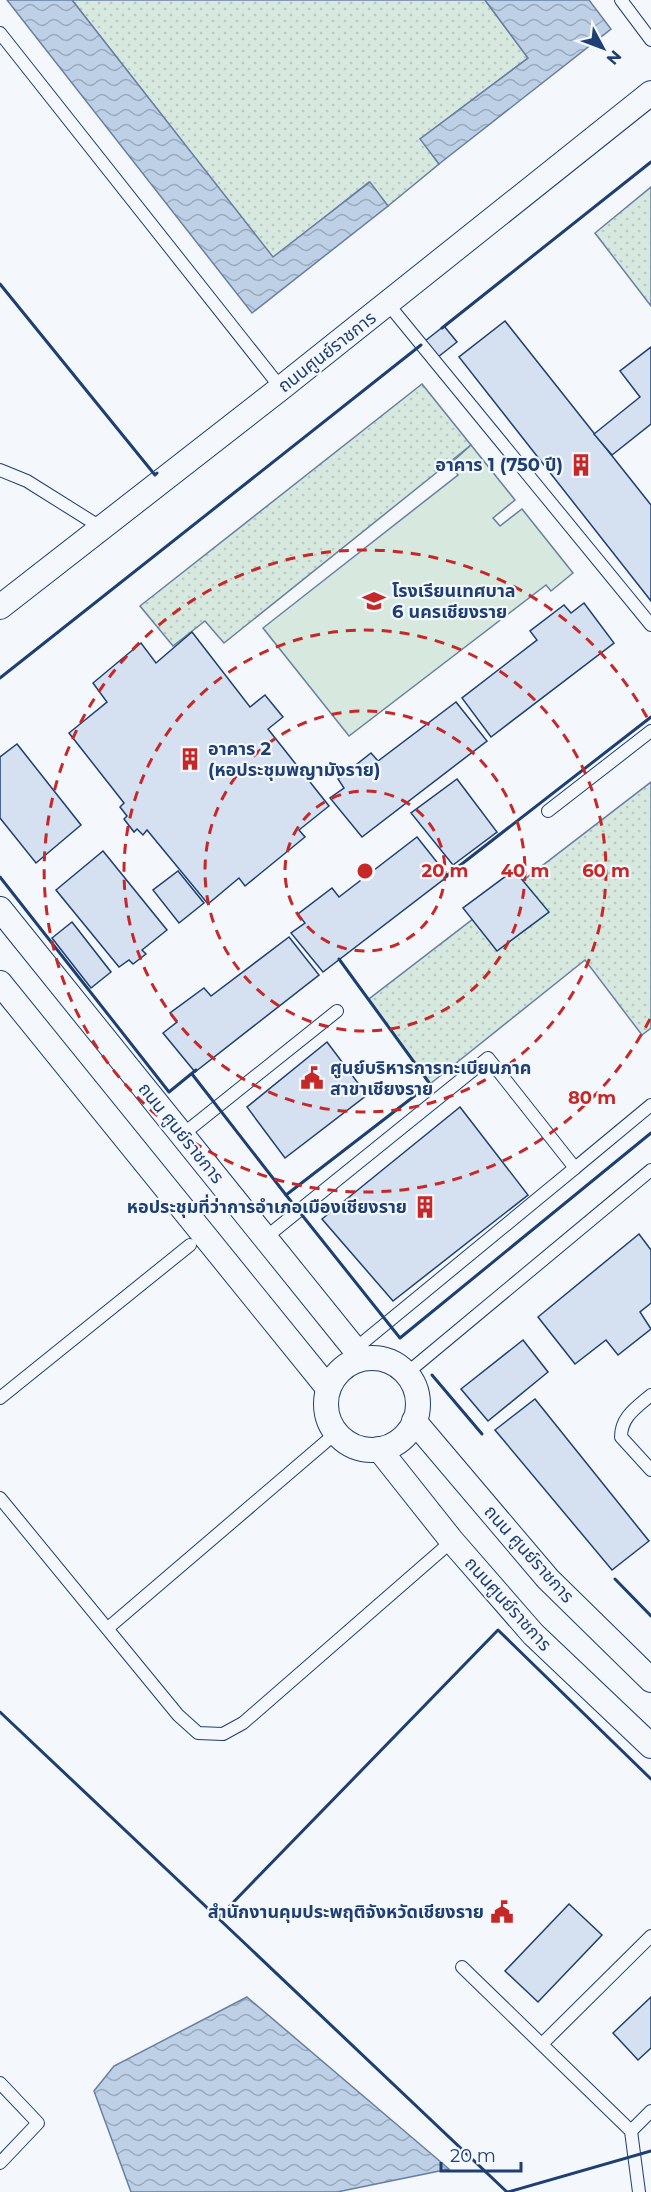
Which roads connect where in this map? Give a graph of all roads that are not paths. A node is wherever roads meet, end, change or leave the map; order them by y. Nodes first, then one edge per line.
1 (621, 0) edge
2 (0, 33) edge
3 (651, 40) edge
4 (651, 93) edge
5 (388, 304) junction
6 (281, 388) junction
7 (0, 470) edge
8 (102, 528) junction
9 (0, 608) edge
10 (651, 625) edge
11 (651, 731) edge
12 (548, 811) dead end
13 (0, 909) edge
14 (0, 983) edge
15 (337, 1011) dead end
16 (651, 1105) edge
17 (182, 1135) junction
18 (575, 1168) junction
19 (651, 1170) edge
20 (265, 1238) junction
21 (190, 1245) dead end
22 (358, 1354) junction
23 (407, 1373) junction
24 (328, 1388) junction
25 (651, 1395) edge
26 (0, 1398) edge
27 (414, 1421) junction
28 (336, 1433) junction
29 (379, 1449) junction
30 (651, 1470) edge
31 (0, 1498) edge
32 (452, 1541) junction
33 (108, 1628) junction
34 (651, 1680) edge
35 (651, 1746) edge
36 (651, 1936) edge
37 (462, 1967) dead end
38 (542, 2044) junction
39 (0, 2083) edge
40 (651, 2111) edge
41 (631, 2131) junction
42 (0, 2163) edge
43 (639, 2192) edge

1 - 3 lane
2 - 6 lane
4 - 5 street, ถนนศูนย์ราชการ
5 - 6 street, ถนนศูนย์ราชการ
5 - 10 lane
6 - 8 street, ถนนศูนย์ราชการ
7 - 8 lane
8 - 9 street, ถนนศูนย์ราชการ
11 - 12 lane
13 - 17 street, ถนน ศูนย์ราชการ
14 - 24 street
15 - 17 lane
16 - 18 lane
17 - 20 street, ถนน ศูนย์ราชการ
18 - 20 lane
18 - 22 lane
19 - 23 lane
20 - 22 street, ถนน ศูนย์ราชการ
21 - 26 lane
22 - 23 street
22 - 24 street
23 - 27 street
24 - 28 street
25 - 30 lane
27 - 29 street
27 - 34 street, ถนน ศูนย์ราชการ
28 - 29 street
28 - 33 lane
29 - 32 street, ถนนศูนย์ราชการ
31 - 33 lane
32 - 33 lane
32 - 35 street, ถนนศูนย์ราชการ
36 - 38 lane
37 - 38 lane
38 - 41 lane
39 - 42 lane
40 - 41 lane
41 - 43 lane

